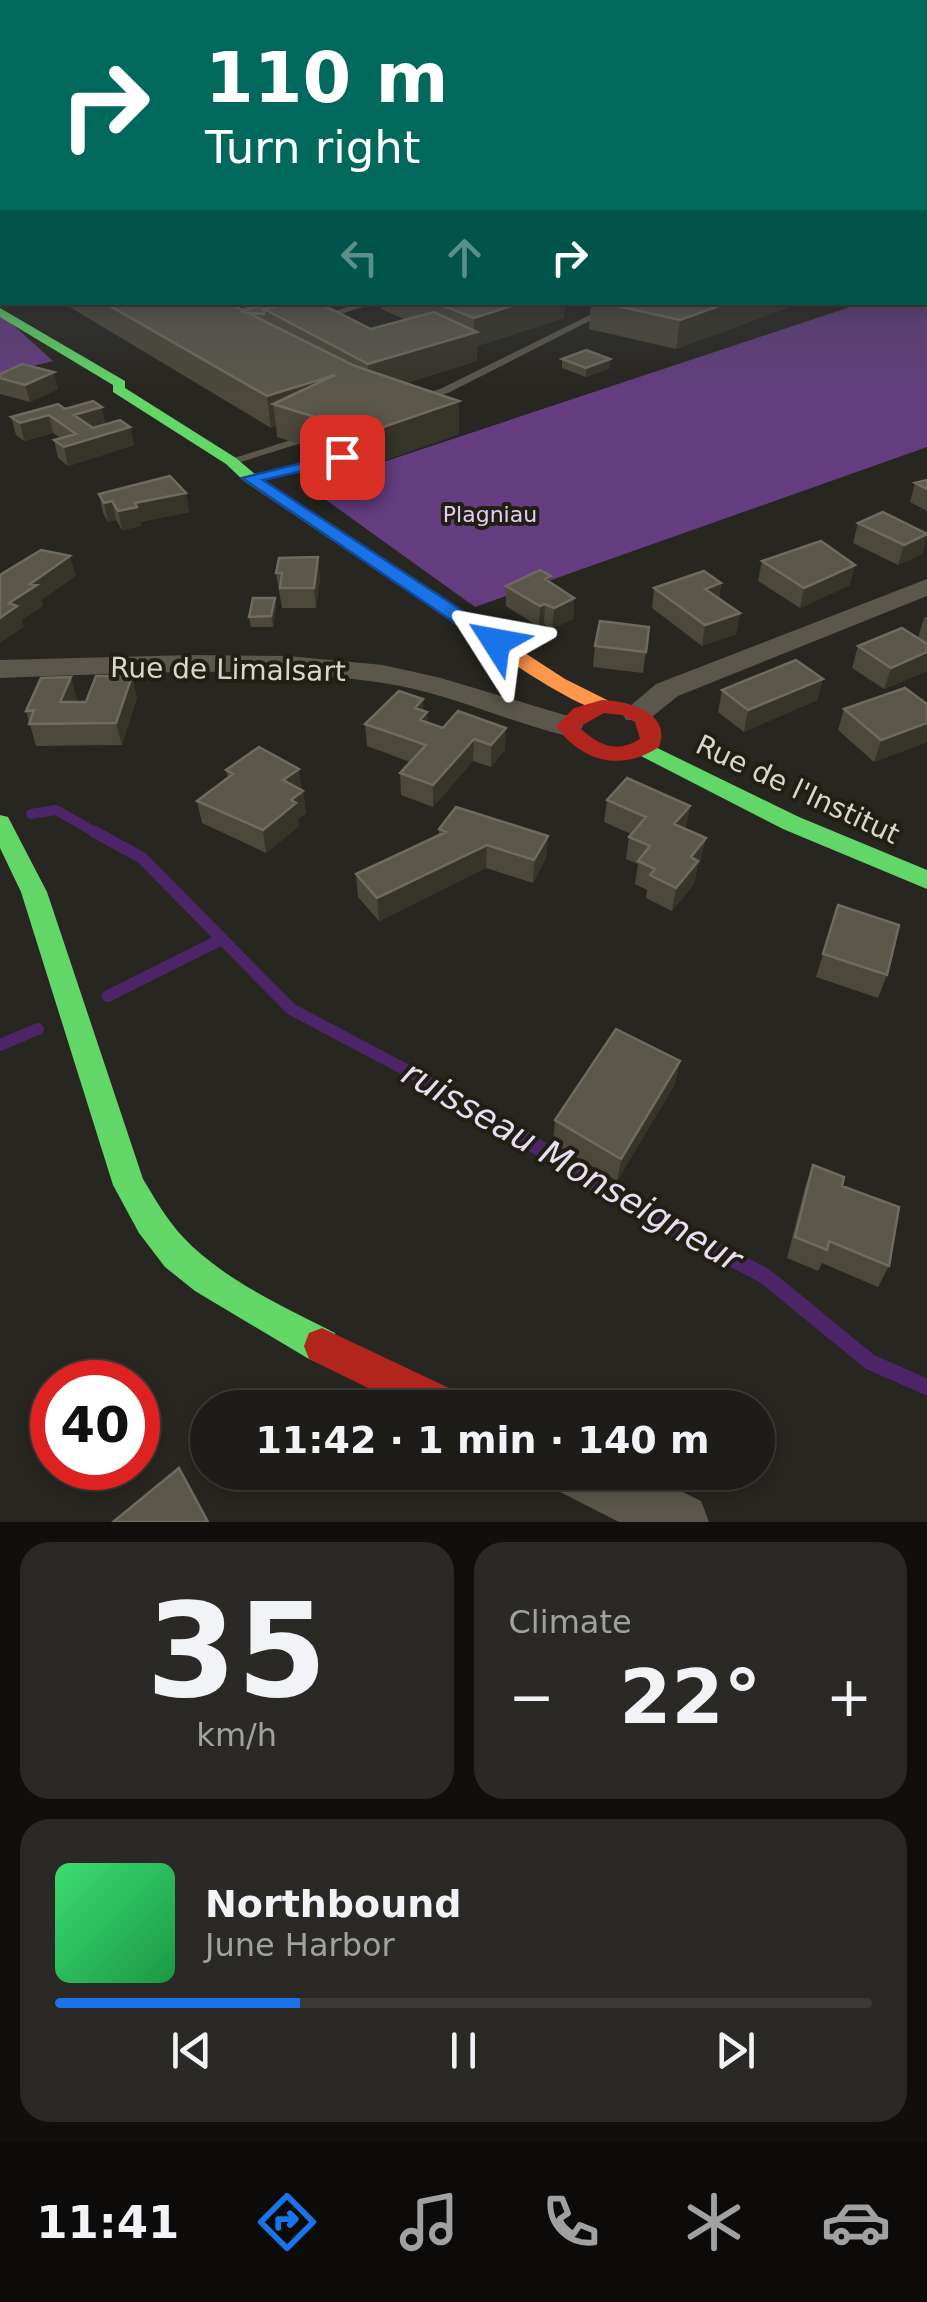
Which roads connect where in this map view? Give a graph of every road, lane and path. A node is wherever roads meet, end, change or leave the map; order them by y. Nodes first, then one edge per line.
1 (255, 305) edge
2 (364, 305) edge
3 (594, 305) edge
4 (0, 312) edge
5 (210, 316) edge
6 (222, 322) junction
7 (299, 323) edge
8 (239, 332) edge
9 (444, 391) junction
10 (456, 398) edge
11 (392, 404) edge
12 (294, 442) edge
13 (342, 457) edge
14 (231, 462) junction
15 (250, 478) junction
16 (927, 586) edge
17 (0, 668) edge
18 (602, 706) junction
19 (637, 713) junction
20 (567, 726) junction
21 (644, 749) junction
22 (0, 822) edge
23 (927, 880) edge
24 (416, 1390) edge
25 (608, 1490) edge
26 (645, 1514) edge

1 - 6 lane
2 - 7 lane
3 - 9 lane
4 - 14 street
5 - 6 lane
6 - 8 lane
9 - 10 lane
9 - 11 lane
12 - 14 lane
13 - 15 lane
14 - 15 street
15 - 18 street
16 - 19 street
17 - 20 street, Rue de Limalsart
18 - 19 street
18 - 20 street
19 - 21 street
20 - 21 street
21 - 23 street, Rue de l'Institut
22 - 24 street
25 - 26 street

